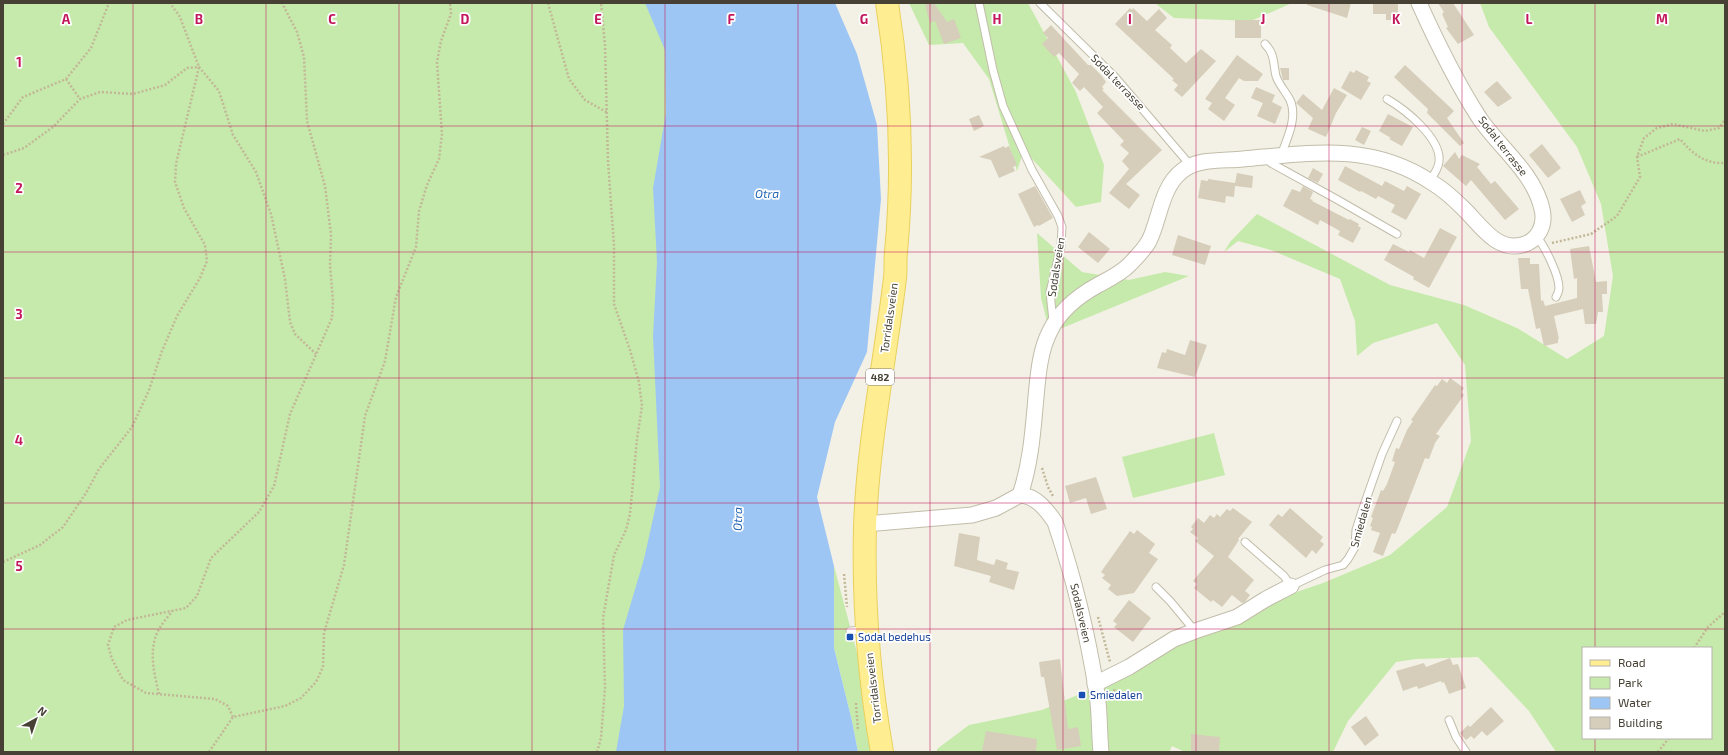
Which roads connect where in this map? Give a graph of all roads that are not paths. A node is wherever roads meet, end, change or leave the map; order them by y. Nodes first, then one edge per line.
1 (887, 3) edge
2 (979, 3) edge
3 (1040, 3) edge
4 (1419, 3) edge
5 (1265, 44) dead end
6 (1388, 99) dead end
7 (1281, 155) junction
8 (1264, 157) junction
9 (1191, 166) junction
10 (1429, 181) junction
11 (1397, 234) dead end
12 (1540, 241) junction
13 (1556, 297) dead end
14 (1053, 325) junction
15 (1397, 421) dead end
16 (1020, 495) junction
17 (865, 524) junction
18 (1245, 542) dead end
19 (1291, 586) junction
20 (1156, 587) dead end
21 (1195, 631) junction
22 (1095, 684) junction
23 (1449, 720) dead end
24 (882, 752) edge
25 (1101, 752) edge
26 (1466, 752) edge

1 - 17 main road, Torridalsveien / 482
2 - 14 lane, Sødalsveien
3 - 9 lane, Sødal terrasse
4 - 12 street, Sødal terrasse
5 - 7 lane
6 - 10 lane
7 - 8 street
7 - 10 street
8 - 9 street
8 - 11 lane
9 - 14 street
10 - 12 street
12 - 13 lane
14 - 16 street, Sødalsveien
15 - 19 lane, Smiedalen
16 - 17 street
16 - 22 street, Sødalsveien
17 - 24 main road, Torridalsveien / 482
18 - 19 lane
19 - 21 street, Smiedalen
20 - 21 lane
21 - 22 street, Smiedalen
22 - 25 street, Sødalsveien
23 - 26 lane

